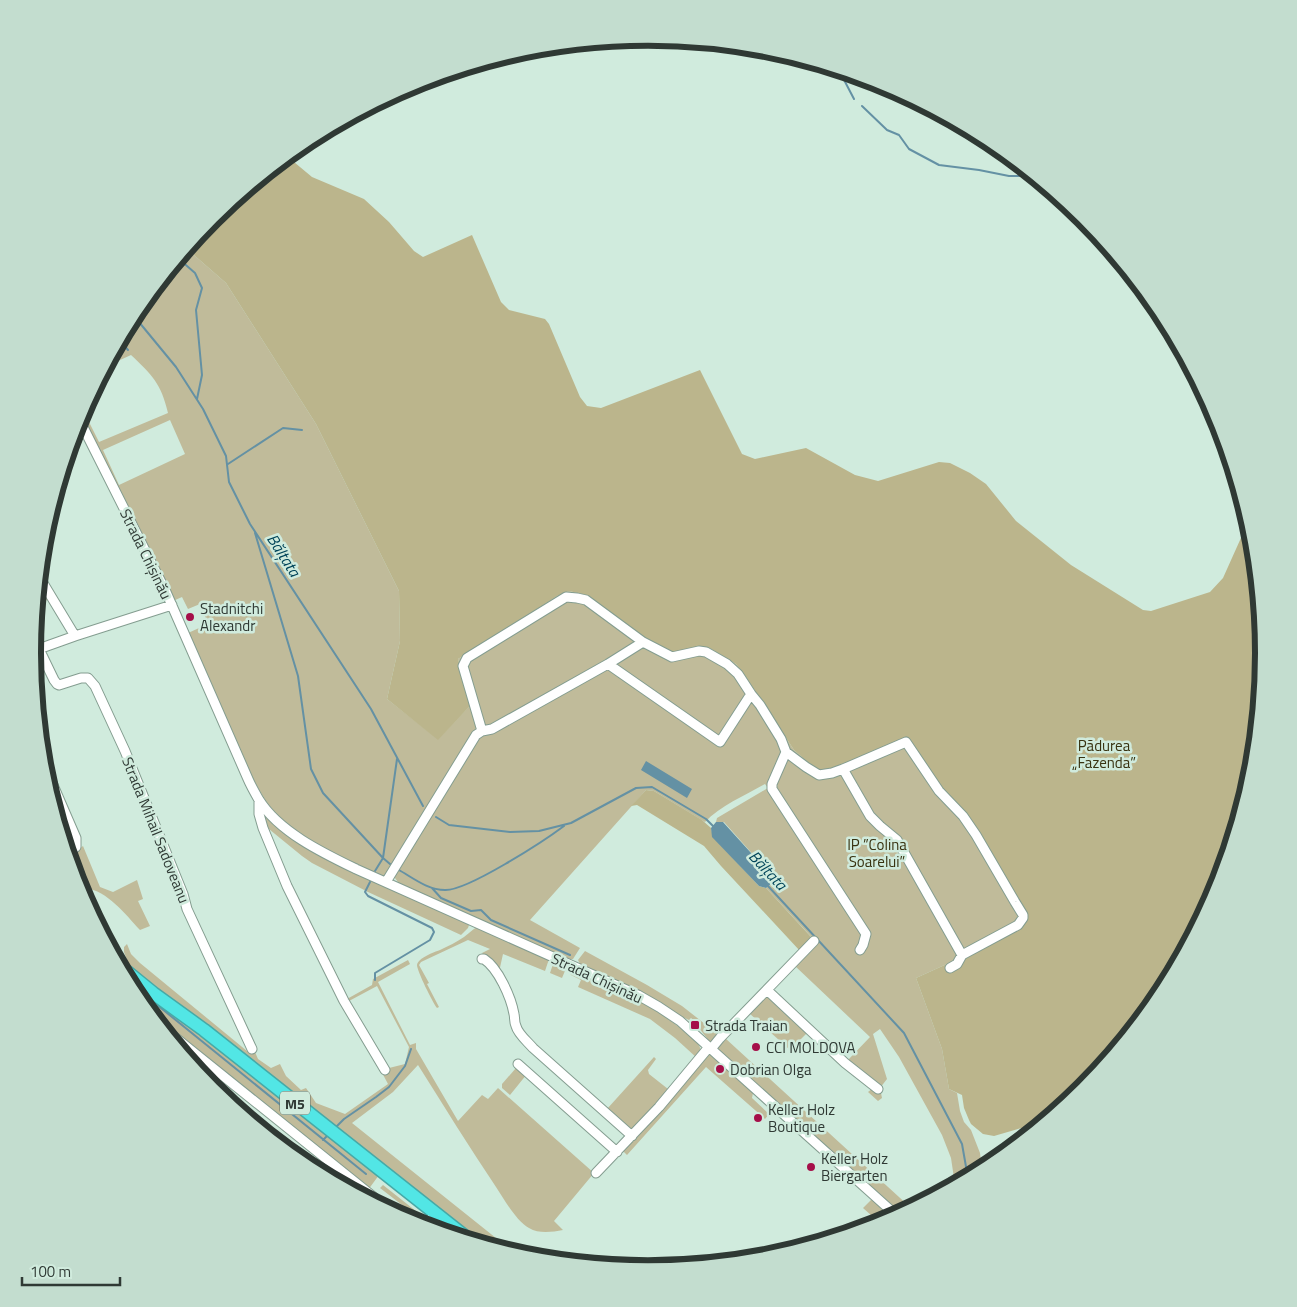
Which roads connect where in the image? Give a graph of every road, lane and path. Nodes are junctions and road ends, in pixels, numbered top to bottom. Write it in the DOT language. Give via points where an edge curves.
graph roads {
  1 [pos="84,429"];
  2 [pos="45,586"];
  3 [pos="172,605"];
  4 [pos="75,636"];
  5 [pos="643,642"];
  6 [pos="41,648"];
  7 [pos="41,659"];
  8 [pos="608,664"];
  9 [pos="751,694"];
  10 [pos="482,731"];
  11 [pos="786,752"];
  12 [pos="843,769"];
  13 [pos="59,800"];
  14 [pos="259,800"];
  15 [pos="73,849"];
  16 [pos="386,882"];
  17 [pos="814,941"];
  18 [pos="860,950"];
  19 [pos="962,955"];
  20 [pos="482,960"];
  21 [pos="950,968"];
  22 [pos="137,979"];
  23 [pos="767,990"];
  24 [pos="185,1045"];
  25 [pos="710,1048"];
  26 [pos="252,1049"];
  27 [pos="518,1064"];
  28 [pos="385,1070"];
  29 [pos="878,1089"];
  30 [pos="632,1136"];
  31 [pos="616,1152"];
  32 [pos="596,1173"];
  33 [pos="364,1189"];
  34 [pos="891,1210"];
  35 [pos="436,1214"];
  36 [pos="430,1220"];
  37 [pos="456,1230"];
  1 -- 3 [label="street, Strada Chișinău"];
  2 -- 4 [label="street"];
  3 -- 4 [label="street"];
  3 -- 14 [label="street, Strada Chișinău"];
  4 -- 6 [label="street"];
  5 -- 8 [label="street"];
  5 -- 9 [label="street" via="672,657 706,652 738,674"];
  5 -- 10 [label="street" via="586,600 566,597 467,658 463,666"];
  7 -- 26 [label="street, Strada Mihail Sadoveanu" via="56,684 88,678 95,686 125,751 187,909"];
  8 -- 9 [label="street" via="720,742"];
  8 -- 10 [label="street" via="492,729"];
  9 -- 11 [label="street" via="777,732"];
  10 -- 16 [label="street" via="476,735"];
  11 -- 12 [label="street" via="819,775"];
  11 -- 18 [label="street" via="772,789 866,934"];
  12 -- 19 [label="street" via="870,816 897,840"];
  12 -- 19 [label="street" via="906,742 939,791 976,835 1023,918 1018,925"];
  13 -- 15 [label="street" via="76,838"];
  14 -- 16 [label="street, Strada Chișinău" via="300,839"];
  14 -- 28 [label="street, Strada Chișinău" via="263,828 287,886 344,1001"];
  16 -- 25 [label="street, Strada Chișinău" via="638,995 680,1022"];
  17 -- 23 [label="street"];
  19 -- 21 [label="street" via="958,964"];
  20 -- 30 [label="street" via="493,967 509,997 519,1032"];
  22 -- 35 [label="highway, M5"];
  23 -- 25 [label="street"];
  23 -- 29 [label="street" via="845,1063"];
  24 -- 33 [label="street"];
  25 -- 30 [label="street"];
  25 -- 34 [label="street, Strada Chișinău"];
  27 -- 31 [label="street"];
  30 -- 31 [label="street"];
  31 -- 32 [label="street"];
  35 -- 36 [label="street"];
  35 -- 37 [label="highway, M5"];
}
